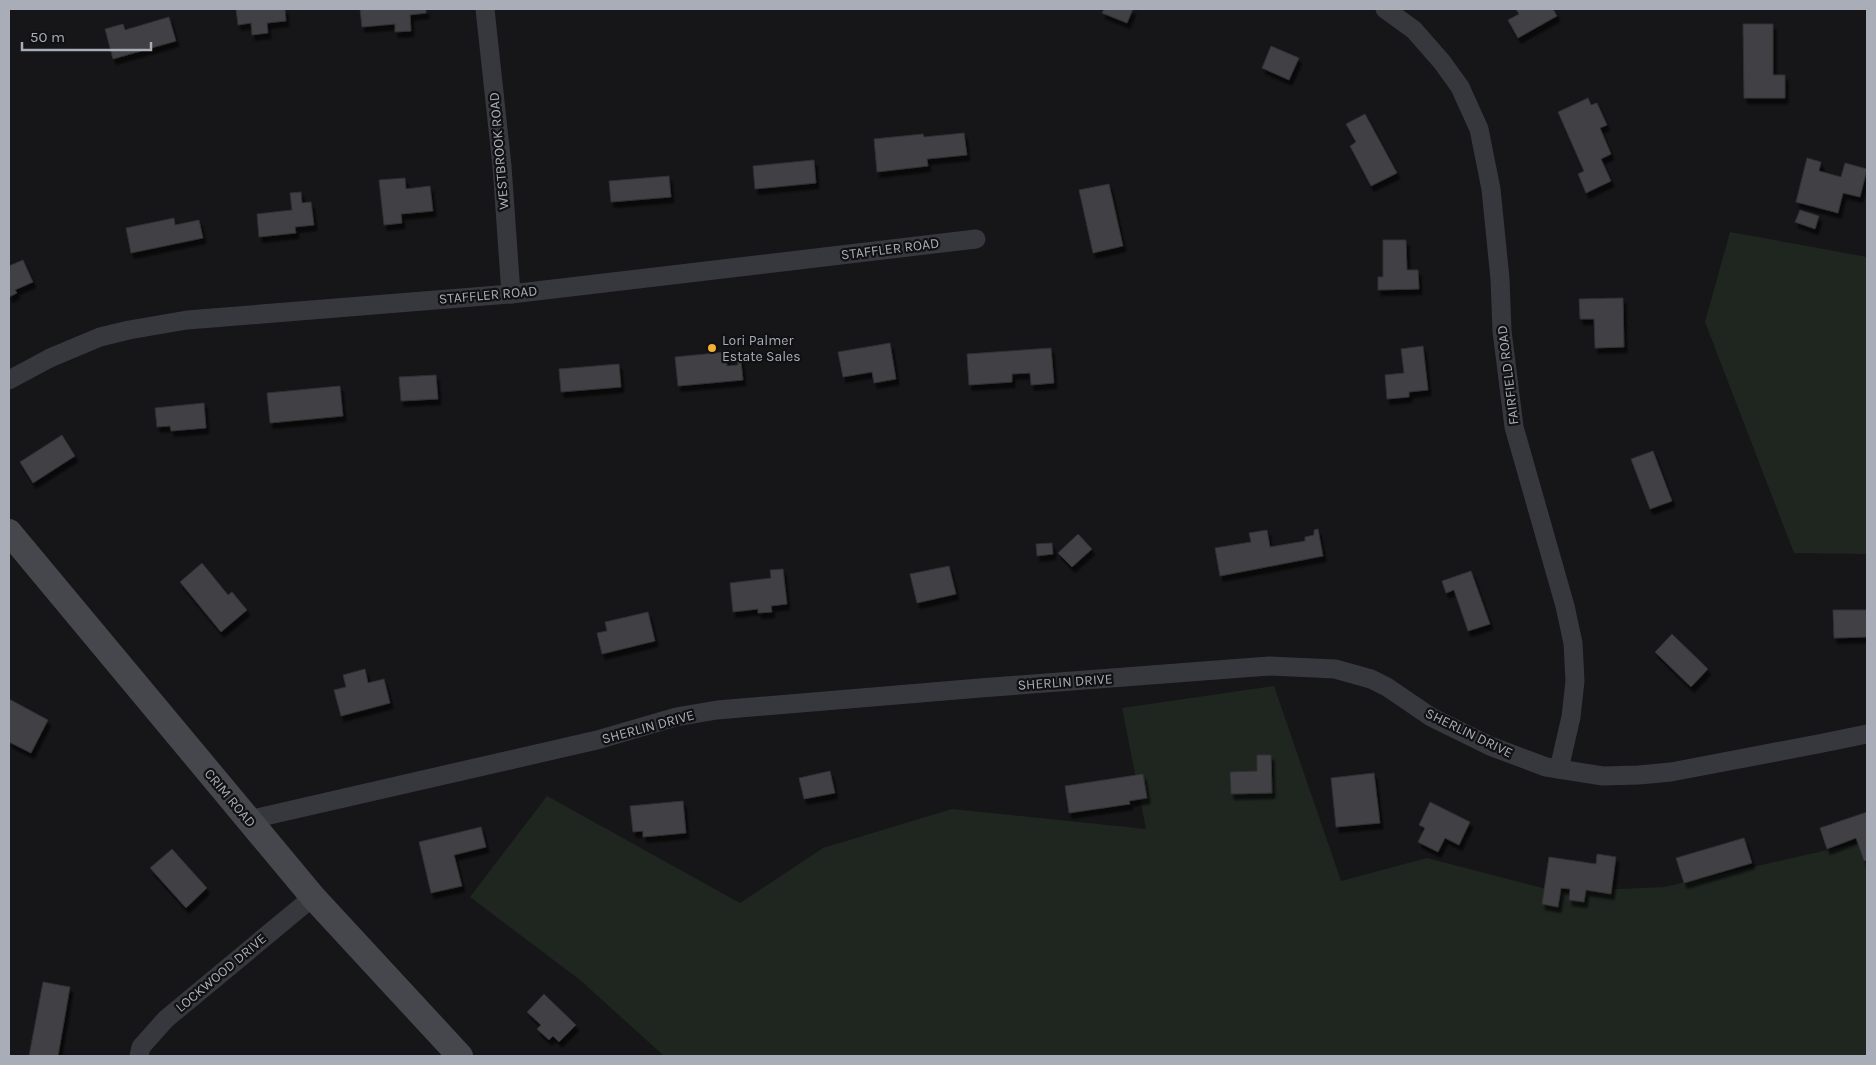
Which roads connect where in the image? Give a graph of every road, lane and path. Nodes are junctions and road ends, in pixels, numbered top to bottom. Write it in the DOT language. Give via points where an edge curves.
graph roads {
  1 [pos="485,9"];
  2 [pos="1385,9"];
  3 [pos="976,239"];
  4 [pos="511,294"];
  5 [pos="9,380"];
  6 [pos="9,532"];
  7 [pos="1867,734"];
  8 [pos="1559,769"];
  9 [pos="248,820"];
  10 [pos="313,897"];
  11 [pos="139,1056"];
  12 [pos="460,1056"];
  1 -- 4 [label="street, WESTBROOK ROAD" via="502,166"];
  2 -- 8 [label="street, FAIRFIELD ROAD" via="1414,30 1442,62 1460,87 1479,128 1491,189 1502,332 1514,427 1573,643 1575,681"];
  3 -- 4 [label="street, STAFFLER ROAD"];
  4 -- 5 [label="street, STAFFLER ROAD" via="177,322 129,330 100,337"];
  6 -- 9 [label="street, CRIM ROAD"];
  7 -- 8 [label="street, SHERLIN DRIVE" via="1647,774 1603,776"];
  8 -- 9 [label="street, SHERLIN DRIVE" via="1490,746 1431,717 1371,679 1335,669 1269,666 717,710 676,717 597,740"];
  9 -- 10 [label="street, CRIM ROAD"];
  10 -- 11 [label="street, LOCKWOOD DRIVE" via="166,1018 142,1047"];
  10 -- 12 [label="street, CRIM ROAD"];
}
